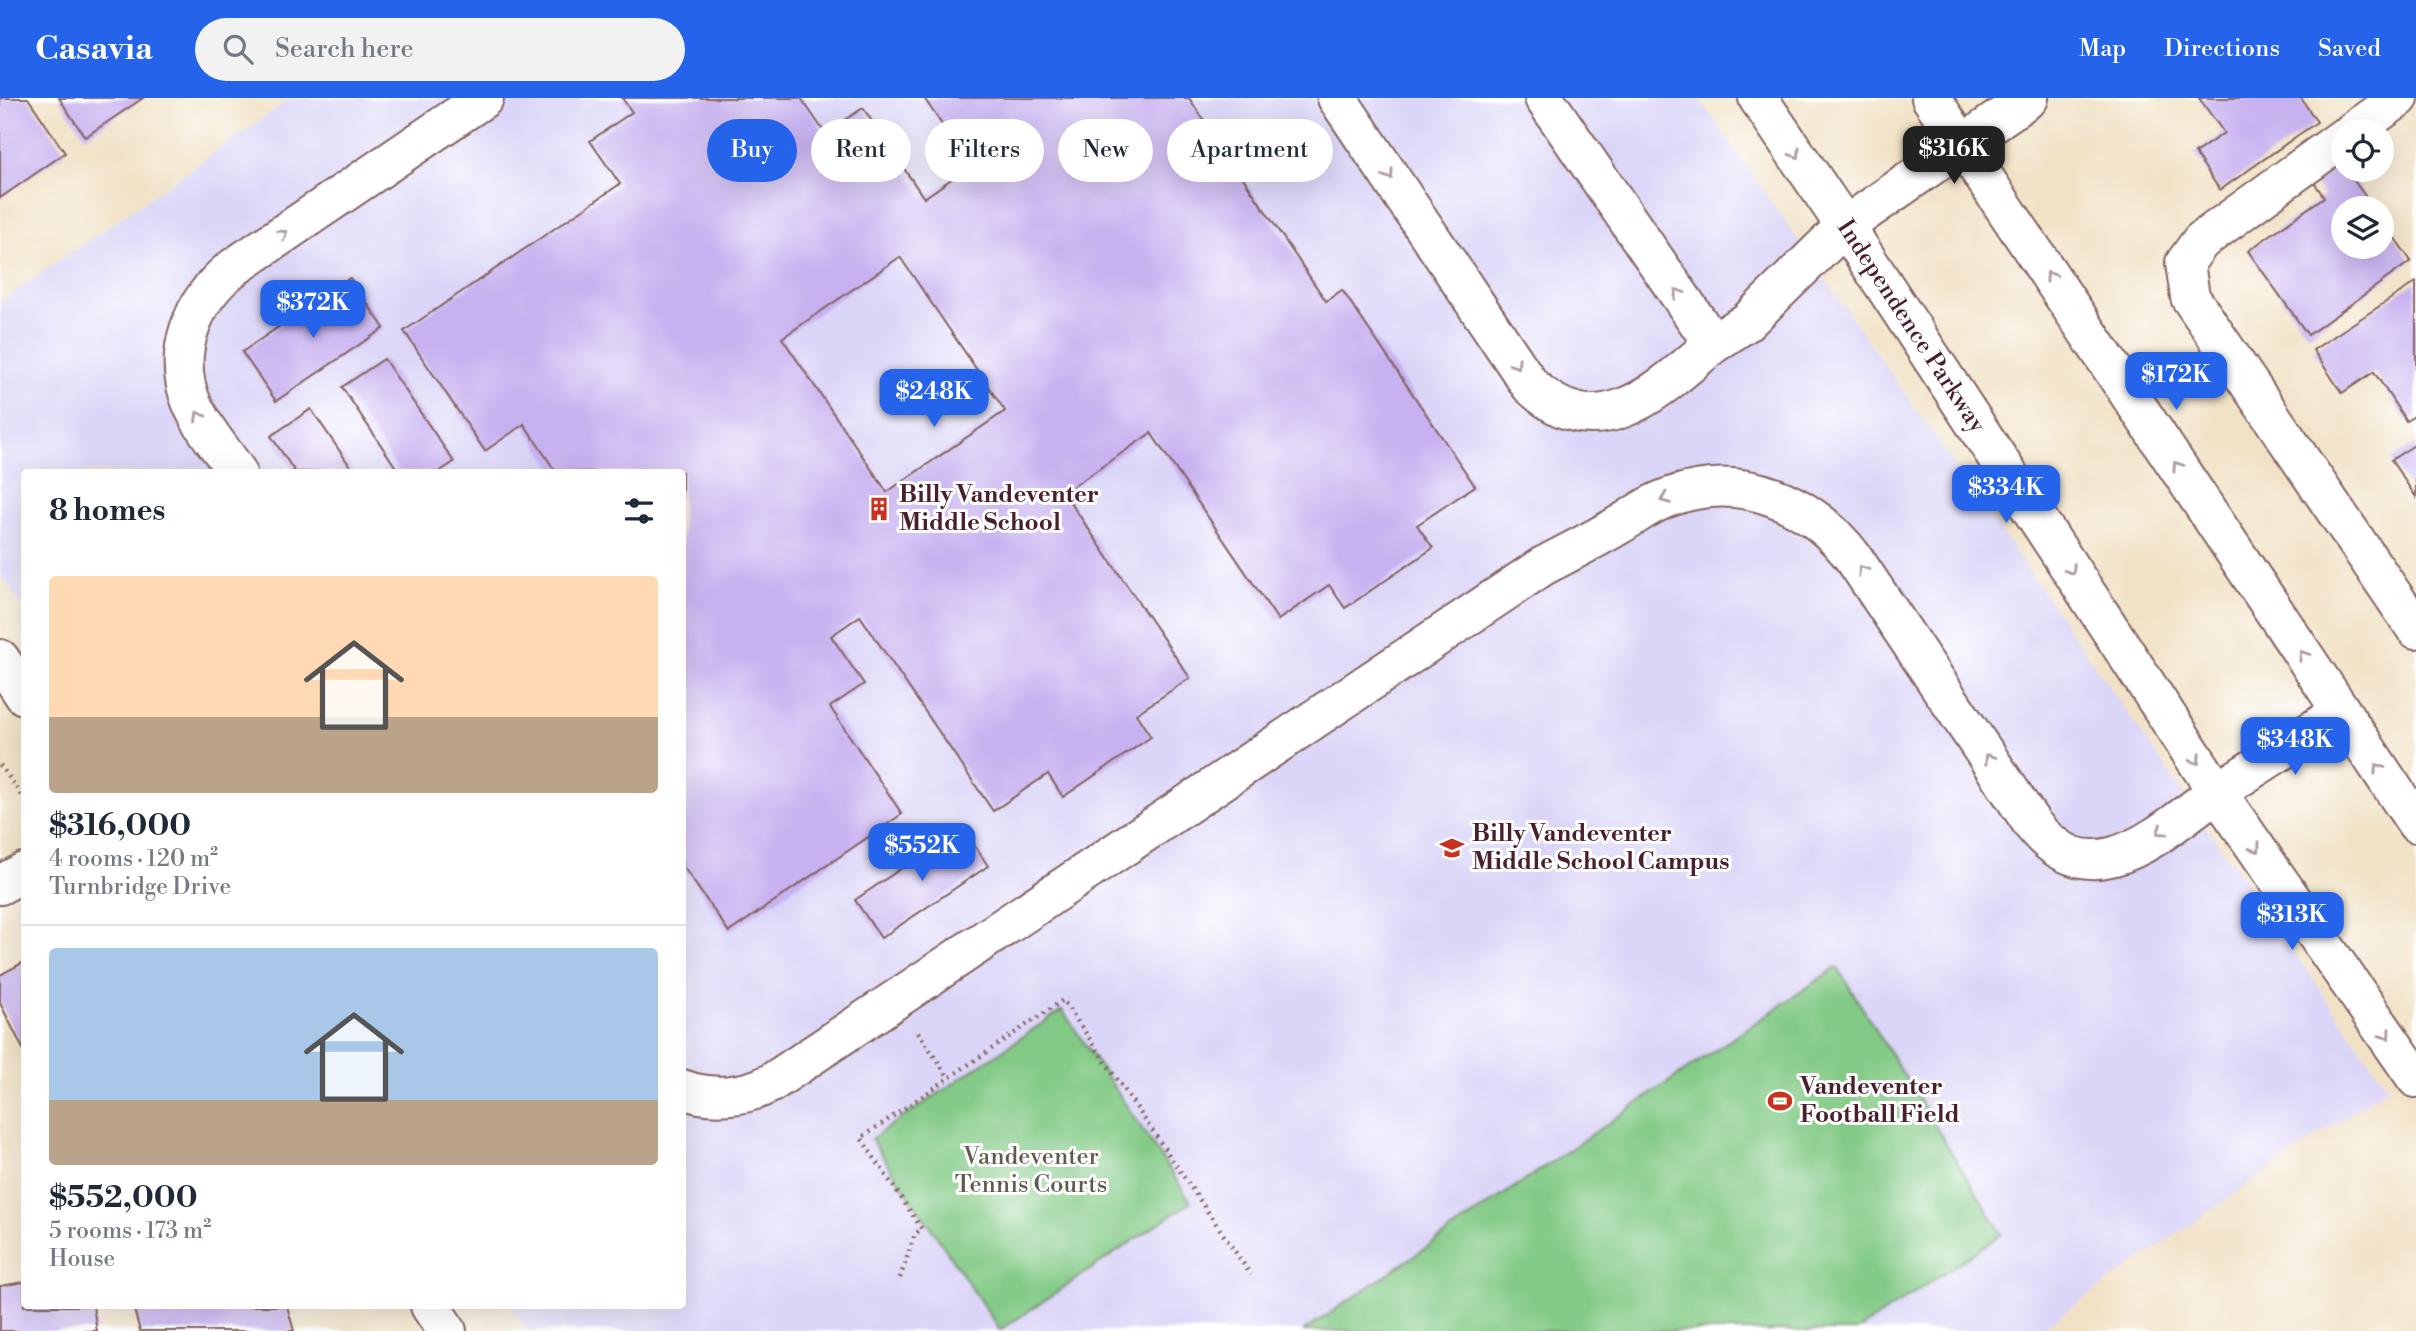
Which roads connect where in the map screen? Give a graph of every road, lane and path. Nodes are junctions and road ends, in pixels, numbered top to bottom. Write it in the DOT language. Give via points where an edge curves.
graph roads {
  1 [pos="484,98"];
  2 [pos="1337,98"];
  3 [pos="1544,98"];
  4 [pos="1758,98"];
  5 [pos="1931,98"];
  6 [pos="2029,98"];
  7 [pos="2399,98"];
  8 [pos="2370,119"];
  9 [pos="1962,145"];
  10 [pos="2331,147"];
  11 [pos="1845,226"];
  12 [pos="1713,344"];
  13 [pos="235,469"];
  14 [pos="2416,629"];
  15 [pos="0,659"];
  16 [pos="21,690"];
  17 [pos="2341,712"];
  18 [pos="0,765"];
  19 [pos="2217,792"];
  20 [pos="21,794"];
  21 [pos="2416,823"];
  22 [pos="21,874"];
  23 [pos="0,885"];
  24 [pos="915,1027"];
  25 [pos="949,1078"];
  26 [pos="2416,1078"];
  27 [pos="686,1090"];
  28 [pos="1251,1275"];
  29 [pos="900,1278"];
  30 [pos="432,1309"];
  31 [pos="447,1331"];
  13 -- 1 [label="main road, one-way" via="201,421 187,386 186,341 202,301 233,268"];
  2 -- 12 [label="main road, one-way" via="1530,386 1542,397 1577,413 1608,413 1631,406 1662,387"];
  12 -- 3 [label="main road, one-way"];
  4 -- 11 [label="main road, Independence Parkway, one-way"];
  5 -- 9 [label="main road"];
  6 -- 9 [label="main road"];
  7 -- 8 [label="main road"];
  9 -- 11 [label="main road"];
  17 -- 9 [label="main road, one-way"];
  10 -- 14 [label="main road" via="2202,241 2185,263 2190,297"];
  11 -- 12 [label="main road" via="1747,322"];
  11 -- 19 [label="main road, Independence Parkway, one-way"];
  15 -- 16 [label="main road"];
  17 -- 19 [label="main road"];
  21 -- 17 [label="main road, one-way"];
  18 -- 20 [label="path"];
  19 -- 26 [label="main road, Independence Parkway, one-way"];
  19 -- 27 [label="main road, one-way" via="2143,843 2111,859 2080,858 2058,850 2033,825 1835,535 1801,509 1766,494 1706,489 1673,495 1543,566 771,1083 736,1094 703,1095"];
  22 -- 23 [label="main road"];
  24 -- 25 [label="path"];
  25 -- 28 [label="path" via="1063,1000"];
  25 -- 29 [label="path" via="861,1138 922,1229 915,1234"];
  30 -- 31 [label="main road"];
}
